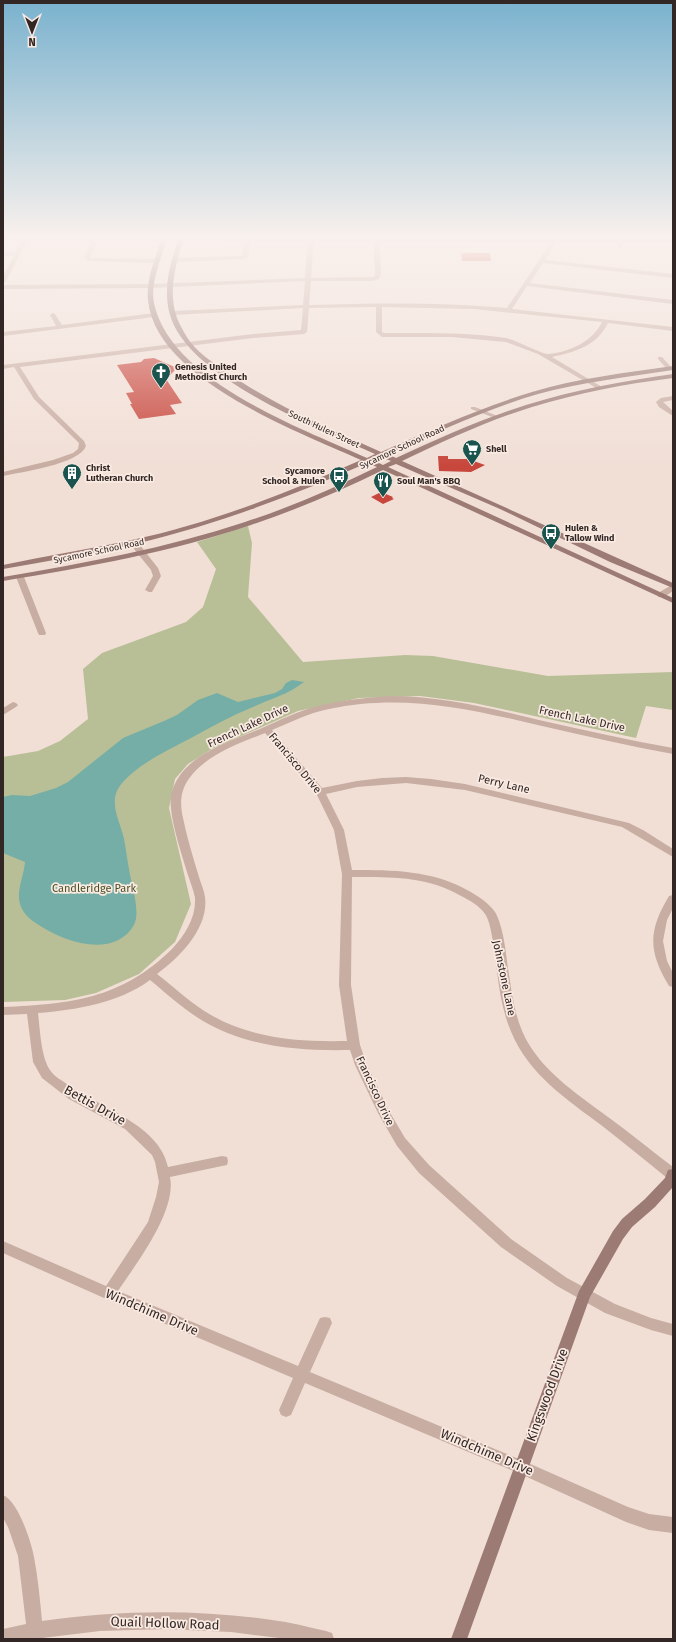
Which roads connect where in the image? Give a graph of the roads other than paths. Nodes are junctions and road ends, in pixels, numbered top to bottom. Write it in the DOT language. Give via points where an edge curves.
graph roads {
  1 [pos="173,313"];
  2 [pos="178,313"];
  3 [pos="306,313"];
  4 [pos="379,313"];
  5 [pos="538,313"];
  6 [pos="52,315"];
  7 [pos="154,315"];
  8 [pos="606,321"];
  9 [pos="60,327"];
  10 [pos="673,329"];
  11 [pos="3,334"];
  12 [pos="189,344"];
  13 [pos="172,346"];
  14 [pos="546,357"];
  15 [pos="660,358"];
  16 [pos="16,365"];
  17 [pos="3,367"];
  18 [pos="671,368"];
  19 [pos="673,376"];
  20 [pos="587,381"];
  21 [pos="600,388"];
  22 [pos="673,398"];
  23 [pos="272,403"];
  24 [pos="256,408"];
  25 [pos="473,408"];
  26 [pos="482,411"];
  27 [pos="673,414"];
  28 [pos="497,417"];
  29 [pos="382,455"];
  30 [pos="368,461"];
  31 [pos="396,462"];
  32 [pos="383,467"];
  33 [pos="3,474"];
  34 [pos="487,501"];
  35 [pos="266,502"];
  36 [pos="472,509"];
  37 [pos="281,512"];
  38 [pos="132,542"];
  39 [pos="585,546"];
  40 [pos="141,552"];
  41 [pos="568,553"];
  42 [pos="3,567"];
  43 [pos="20,577"];
  44 [pos="3,579"];
  45 [pos="673,587"];
  46 [pos="149,590"];
  47 [pos="660,595"];
  48 [pos="673,601"];
  49 [pos="42,633"];
  50 [pos="13,706"];
  51 [pos="3,712"];
  52 [pos="266,729"];
  53 [pos="673,751"];
  54 [pos="320,792"];
  55 [pos="673,854"];
  56 [pos="348,874"];
  57 [pos="673,899"];
  58 [pos="151,975"];
  59 [pos="673,983"];
  60 [pos="32,1010"];
  61 [pos="3,1011"];
  62 [pos="354,1045"];
  63 [pos="222,1162"];
  64 [pos="163,1173"];
  65 [pos="673,1174"];
  66 [pos="3,1247"];
  67 [pos="109,1294"];
  68 [pos="584,1294"];
  69 [pos="325,1323"];
  70 [pos="673,1330"];
  71 [pos="302,1374"];
  72 [pos="286,1410"];
  73 [pos="521,1466"];
  74 [pos="3,1503"];
  75 [pos="673,1525"];
  76 [pos="35,1629"];
  77 [pos="3,1637"];
  78 [pos="326,1639"];
  79 [pos="459,1639"];
  1 -- 2 [label="street"];
  1 -- 12 [label="main road, South Hulen Street"];
  3 -- 12 [label="street" via="304,332"];
  4 -- 14 [label="street" via="379,332 382,335 497,338 521,345"];
  5 -- 8 [label="street"];
  6 -- 9 [label="street"];
  7 -- 9 [label="street"];
  7 -- 13 [label="main road, South Hulen Street" via="158,326"];
  8 -- 10 [label="street"];
  8 -- 14 [label="street" via="604,327 588,343 572,351"];
  9 -- 11 [label="street"];
  12 -- 13 [label="street"];
  12 -- 23 [label="main road, South Hulen Street" via="221,372"];
  13 -- 16 [label="street"];
  13 -- 24 [label="main road, South Hulen Street" via="204,376"];
  14 -- 20 [label="street"];
  15 -- 18 [label="street"];
  16 -- 17 [label="street"];
  16 -- 33 [label="street" via="36,398 82,442 83,446 65,459"];
  18 -- 20 [label="main road, Sycamore School Road"];
  19 -- 21 [label="main road, Sycamore School Road"];
  20 -- 21 [label="street"];
  20 -- 26 [label="main road, Sycamore School Road" via="542,389"];
  21 -- 28 [label="main road, Sycamore School Road"];
  22 -- 27 [label="street" via="659,402"];
  23 -- 24 [label="main road"];
  23 -- 29 [label="main road, South Hulen Street"];
  24 -- 30 [label="main road, South Hulen Street"];
  25 -- 26 [label="street"];
  26 -- 28 [label="street"];
  26 -- 29 [label="main road, Sycamore School Road"];
  28 -- 31 [label="main road, Sycamore School Road"];
  29 -- 30 [label="main road, Sycamore School Road"];
  29 -- 31 [label="main road, South Hulen Street"];
  30 -- 32 [label="main road, South Hulen Street"];
  30 -- 35 [label="main road, Sycamore School Road"];
  31 -- 32 [label="main road, Sycamore School Road"];
  31 -- 34 [label="main road, South Hulen Street"];
  32 -- 36 [label="main road, South Hulen Street"];
  32 -- 37 [label="main road, Sycamore School Road" via="327,494"];
  34 -- 36 [label="main road"];
  34 -- 39 [label="main road, South Hulen Street"];
  35 -- 37 [label="main road"];
  35 -- 38 [label="main road, Sycamore School Road"];
  36 -- 41 [label="main road, South Hulen Street"];
  37 -- 40 [label="main road, Sycamore School Road"];
  38 -- 40 [label="street"];
  38 -- 42 [label="main road, Sycamore School Road"];
  39 -- 41 [label="main road"];
  39 -- 45 [label="main road, South Hulen Street"];
  40 -- 43 [label="main road, Sycamore School Road"];
  40 -- 46 [label="street" via="157,576"];
  41 -- 47 [label="main road, South Hulen Street"];
  43 -- 44 [label="main road, Sycamore School Road"];
  43 -- 49 [label="street"];
  45 -- 47 [label="street"];
  47 -- 48 [label="main road, South Hulen Street"];
  50 -- 51 [label="street"];
  52 -- 53 [label="street, French Lake Drive" via="305,713 340,705 390,699 431,700"];
  52 -- 54 [label="street, Francisco Drive"];
  52 -- 58 [label="street, French Lake Drive" via="207,757 184,778 177,792 179,822 200,898 198,921 172,957"];
  54 -- 55 [label="street, Perry Lane" via="357,784 406,780 465,787 625,826 640,832"];
  54 -- 56 [label="street, Francisco Drive" via="338,830"];
  56 -- 62 [label="street, Francisco Drive" via="345,985"];
  56 -- 65 [label="street, Johnstone Lane" via="419,875 459,889 477,901 491,915 509,1009 519,1036 528,1051 552,1080 572,1097"];
  57 -- 59 [label="street" via="660,924 658,943 668,976"];
  58 -- 60 [label="street, French Lake Drive" via="105,998 72,1006"];
  58 -- 62 [label="street" via="206,1017 231,1030 270,1042 321,1046"];
  60 -- 61 [label="street, French Lake Drive"];
  60 -- 64 [label="street, Bettis Drive" via="39,1062 46,1075 73,1096 130,1125 157,1152"];
  62 -- 68 [label="street, Francisco Drive" via="384,1113 401,1142 424,1169 506,1243"];
  63 -- 64 [label="street"];
  64 -- 67 [label="street, Bettis Drive" via="163,1197 154,1224"];
  65 -- 68 [label="main road, Kingswood Drive" via="670,1181 618,1235"];
  66 -- 67 [label="street, Windchime Drive"];
  67 -- 71 [label="street, Windchime Drive"];
  68 -- 70 [label="street, Francisco Drive" via="610,1309"];
  68 -- 73 [label="main road, Kingswood Drive"];
  69 -- 71 [label="street"];
  71 -- 72 [label="street"];
  71 -- 73 [label="street, Windchime Drive"];
  73 -- 75 [label="street, Windchime Drive" via="626,1514 649,1522"];
  73 -- 79 [label="main road, Kingswood Drive"];
  74 -- 76 [label="street" via="15,1523 26,1556"];
  76 -- 77 [label="street, Quail Hollow Road"];
  76 -- 78 [label="street, Quail Hollow Road" via="103,1621 182,1621 265,1627"];
}
